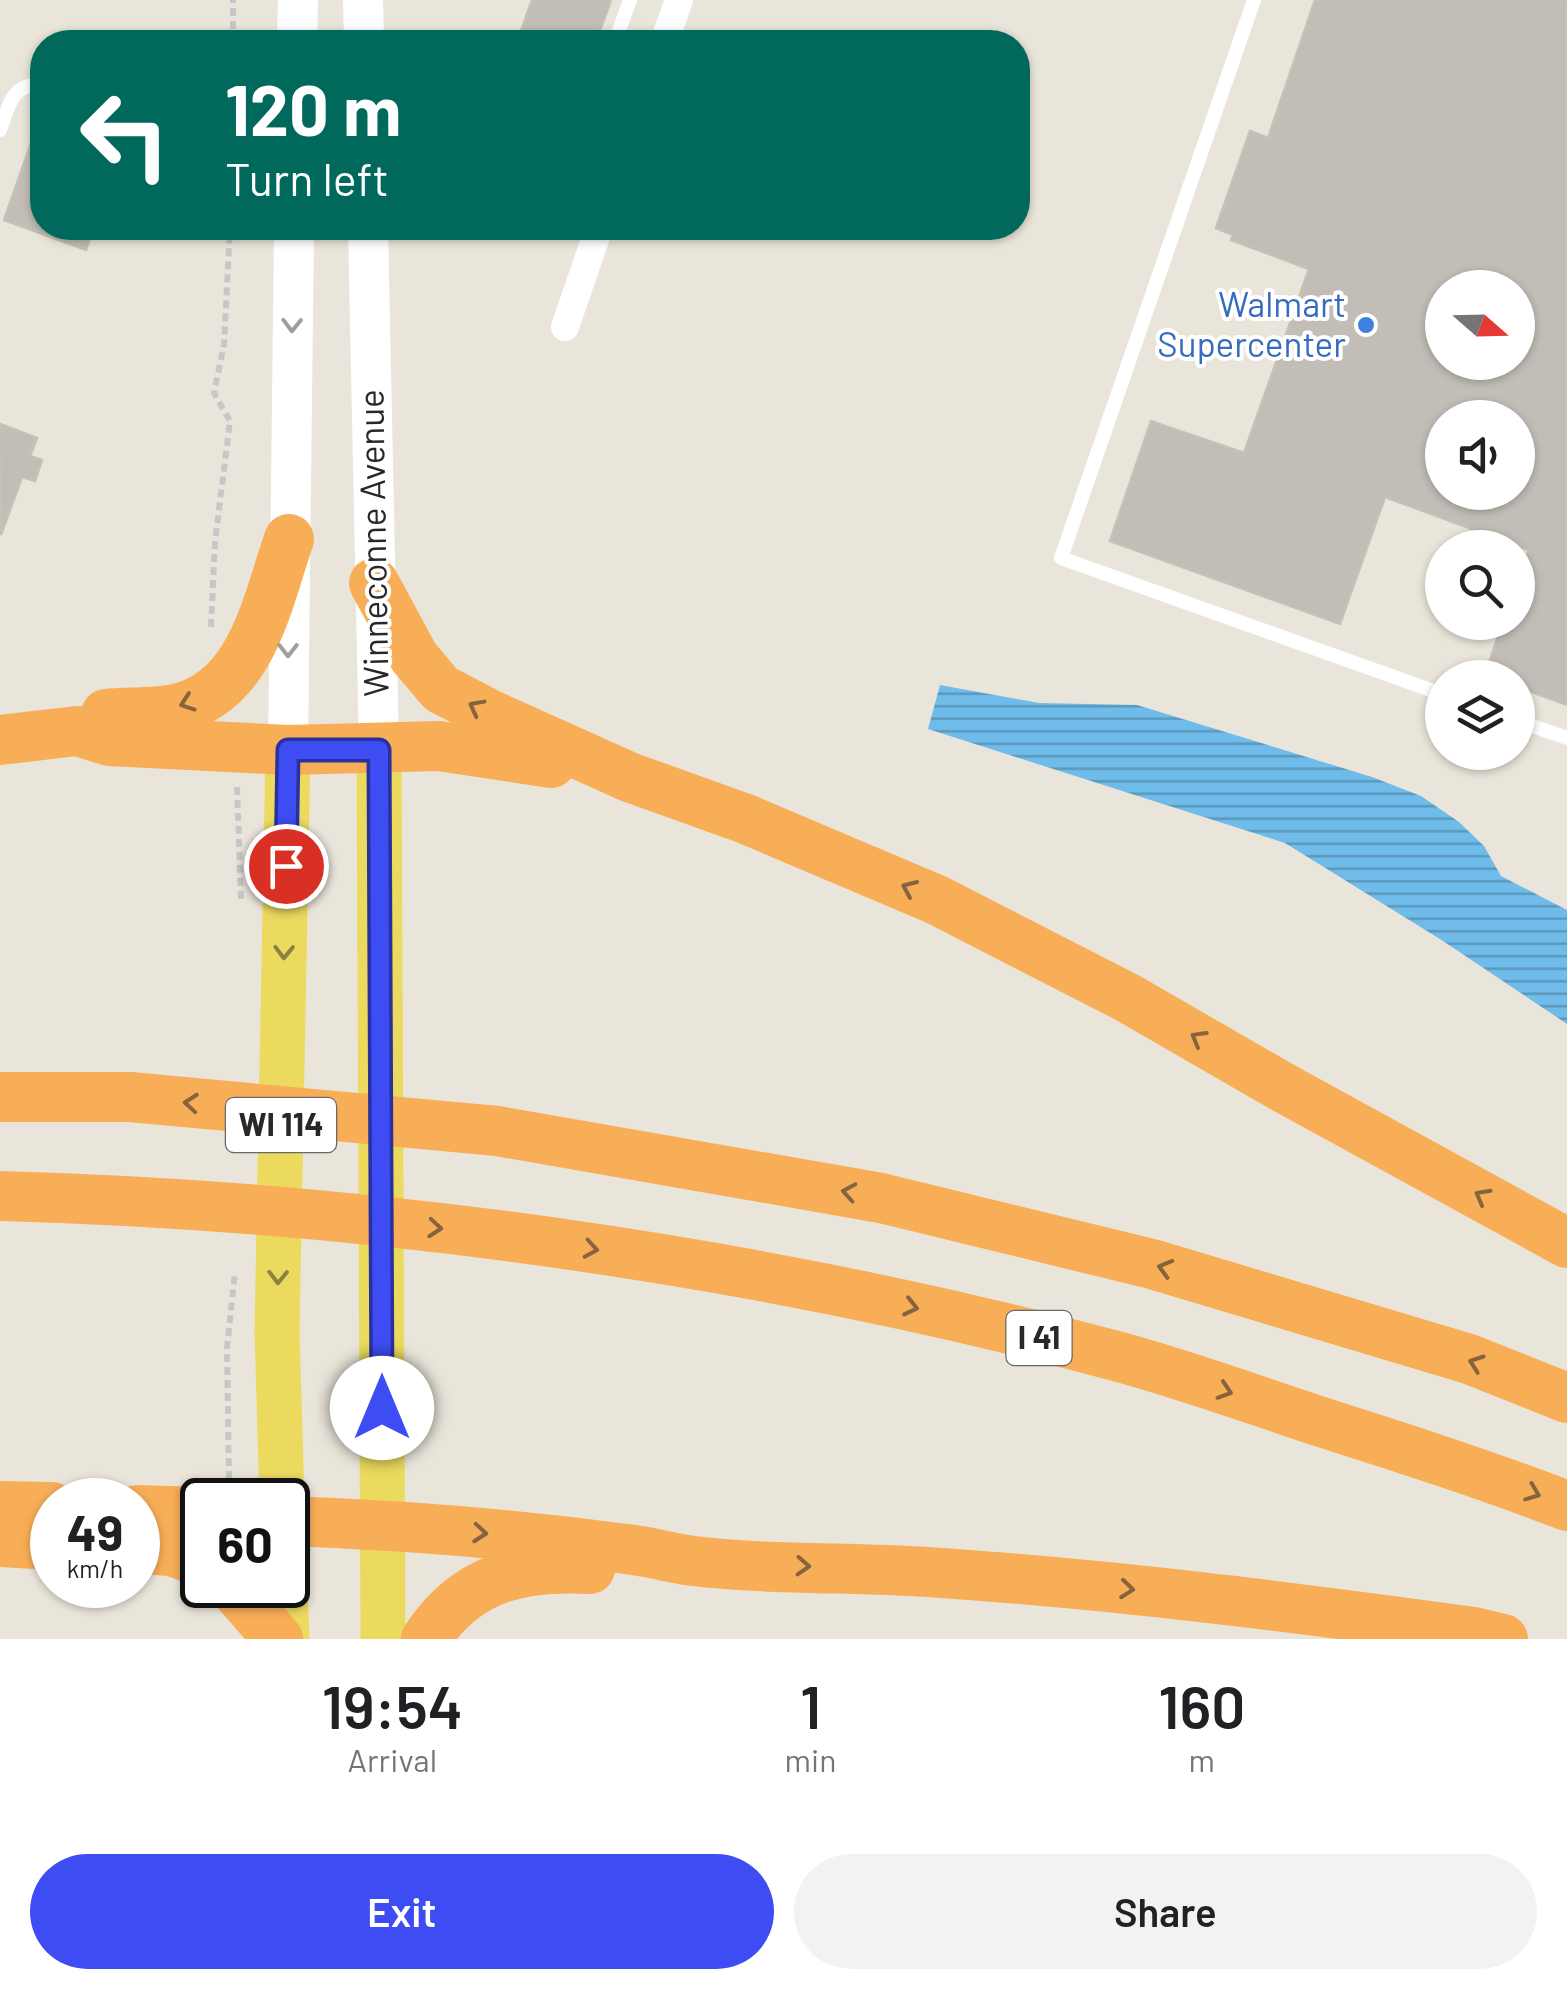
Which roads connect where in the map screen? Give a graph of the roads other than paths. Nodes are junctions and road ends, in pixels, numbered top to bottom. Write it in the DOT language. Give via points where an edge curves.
graph roads {
  1 [pos="298,0"];
  2 [pos="364,0"];
  3 [pos="630,0"];
  4 [pos="679,0"];
  5 [pos="1254,0"];
  6 [pos="297,30"];
  7 [pos="364,30"];
  8 [pos="619,30"];
  9 [pos="668,30"];
  10 [pos="30,85"];
  11 [pos="0,130"];
  12 [pos="294,240"];
  13 [pos="368,240"];
  14 [pos="596,240"];
  15 [pos="565,328"];
  16 [pos="288,539"];
  17 [pos="374,582"];
  18 [pos="1425,688"];
  19 [pos="1535,727"];
  20 [pos="78,731"];
  21 [pos="1567,738"];
  22 [pos="0,740"];
  23 [pos="288,750"];
  24 [pos="379,750"];
  25 [pos="628,777"];
  26 [pos="0,1097"];
  27 [pos="0,1196"];
  28 [pos="1567,1243"];
  29 [pos="1567,1398"];
  30 [pos="281,1478"];
  31 [pos="0,1506"];
  32 [pos="1567,1506"];
  33 [pos="30,1507"];
  34 [pos="310,1523"];
  35 [pos="383,1525"];
  36 [pos="0,1542"];
  37 [pos="30,1544"];
  38 [pos="694,1561"];
  39 [pos="251,1608"];
  40 [pos="286,1608"];
  41 [pos="278,1639"];
  42 [pos="287,1639"];
  43 [pos="383,1639"];
  44 [pos="426,1639"];
  45 [pos="1503,1639"];
  1 -- 6 [label="main road"];
  2 -- 7 [label="main road"];
  3 -- 8 [label="lane"];
  4 -- 9 [label="street"];
  5 -- 18 [label="lane" via="1061,558"];
  10 -- 11 [label="lane" via="13,95"];
  12 -- 16 [label="main road, one-way"];
  13 -- 17 [label="main road, Winneconne Avenue"];
  14 -- 15 [label="street"];
  16 -- 20 [label="highway, one-way" via="252,646 227,682 176,708 104,714"];
  16 -- 23 [label="main road, one-way"];
  17 -- 24 [label="main road, Winneconne Avenue"];
  25 -- 17 [label="highway, one-way" via="442,689 414,657"];
  19 -- 21 [label="lane"];
  20 -- 22 [label="highway"];
  20 -- 23 [label="highway" via="109,741"];
  23 -- 24 [label="highway"];
  23 -- 30 [label="main road, WI 114, one-way" via="277,1332"];
  24 -- 25 [label="highway" via="440,746"];
  24 -- 35 [label="main road, Winneconne Avenue / WI 114"];
  28 -- 25 [label="highway, one-way" via="969,916 821,849"];
  29 -- 26 [label="highway, one-way" via="1470,1360 1152,1264 882,1198 497,1131 130,1098"];
  27 -- 32 [label="highway, I 41, one-way" via="129,1199 495,1233 851,1293 1118,1356"];
  31 -- 33 [label="highway"];
  34 -- 35 [label="highway"];
  35 -- 38 [label="highway, one-way"];
  35 -- 43 [label="main road, Winneconne Avenue / WI 114"];
  36 -- 37 [label="highway"];
  38 -- 44 [label="highway" via="632,1572 546,1566 498,1579 457,1600"];
  38 -- 45 [label="highway, one-way" via="1079,1584"];
  39 -- 41 [label="highway"];
  40 -- 42 [label="main road"];
}
